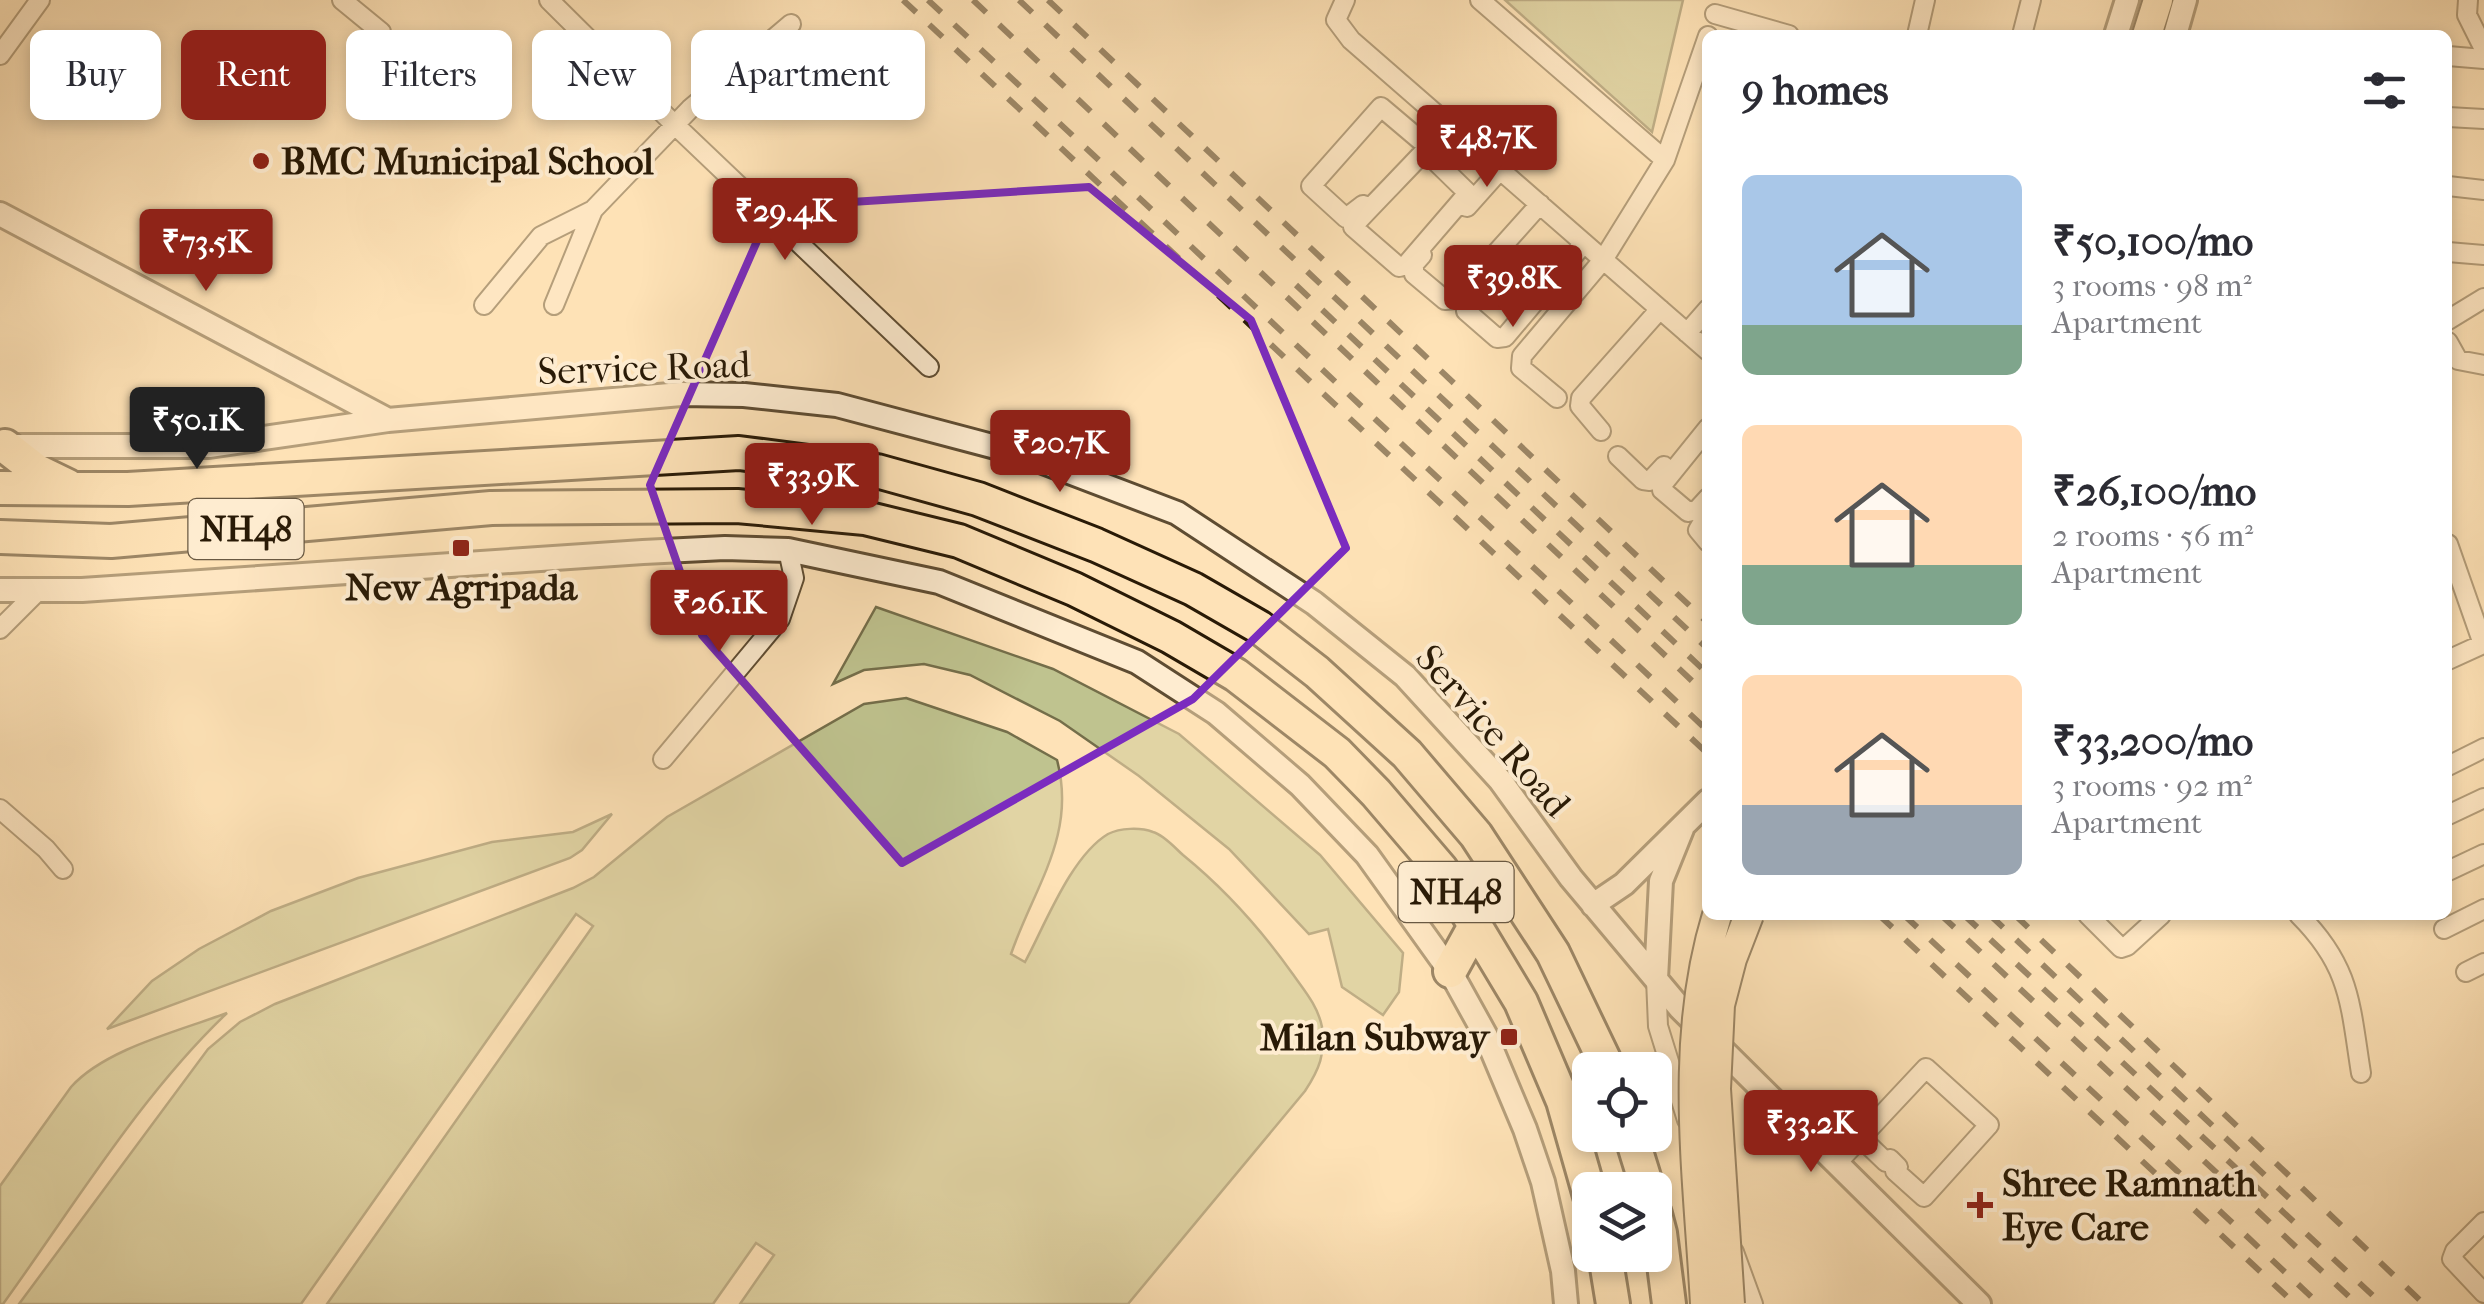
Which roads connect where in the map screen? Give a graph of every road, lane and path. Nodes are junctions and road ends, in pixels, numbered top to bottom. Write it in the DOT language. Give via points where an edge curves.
graph roads {
  1 [pos="40,0"];
  2 [pos="342,0"];
  3 [pos="549,0"];
  4 [pos="1480,0"];
  5 [pos="1925,0"];
  6 [pos="2031,0"];
  7 [pos="2126,0"];
  8 [pos="2144,0"];
  9 [pos="2158,0"];
  10 [pos="2185,0"];
  11 [pos="2468,0"];
  12 [pos="1343,1"];
  13 [pos="1716,7"];
  14 [pos="792,24"];
  15 [pos="379,30"];
  16 [pos="1775,30"];
  17 [pos="1917,30"];
  18 [pos="2023,30"];
  19 [pos="2117,30"];
  20 [pos="2135,30"];
  21 [pos="2149,30"];
  22 [pos="2177,30"];
  23 [pos="2484,49"];
  24 [pos="1702,52"];
  25 [pos="0,55"];
  26 [pos="2452,56"];
  27 [pos="2484,58"];
  28 [pos="2452,118"];
  29 [pos="2484,119"];
  30 [pos="1444,122"];
  31 [pos="674,124"];
  32 [pos="1422,146"];
  33 [pos="1665,160"];
  34 [pos="1500,170"];
  35 [pos="2452,186"];
  36 [pos="2484,190"];
  37 [pos="1540,204"];
  38 [pos="593,210"];
  39 [pos="0,214"];
  40 [pos="1584,243"];
  41 [pos="2452,252"];
  42 [pos="2484,254"];
  43 [pos="1602,260"];
  44 [pos="2480,303"];
  45 [pos="484,304"];
  46 [pos="554,306"];
  47 [pos="1660,309"];
  48 [pos="1466,311"];
  49 [pos="1702,316"];
  50 [pos="2452,318"];
  51 [pos="1686,333"];
  52 [pos="1702,346"];
  53 [pos="2452,349"];
  54 [pos="2484,366"];
  55 [pos="929,367"];
  56 [pos="1556,398"];
  57 [pos="388,420"];
  58 [pos="1702,424"];
  59 [pos="1601,431"];
  60 [pos="1702,435"];
  61 [pos="2,446"];
  62 [pos="1618,456"];
  63 [pos="69,486"];
  64 [pos="0,488"];
  65 [pos="1702,505"];
  66 [pos="0,538"];
  67 [pos="788,550"];
  68 [pos="2452,555"];
  69 [pos="0,590"];
  70 [pos="40,590"];
  71 [pos="0,629"];
  72 [pos="2484,645"];
  73 [pos="2452,658"];
  74 [pos="2484,748"];
  75 [pos="663,759"];
  76 [pos="2452,764"];
  77 [pos="2484,798"];
  78 [pos="1702,807"];
  79 [pos="0,808"];
  80 [pos="2452,814"];
  81 [pos="1682,828"];
  82 [pos="2484,854"];
  83 [pos="63,869"];
  84 [pos="2452,869"];
  85 [pos="1594,905"];
  86 [pos="2484,909"];
  87 [pos="1716,920"];
  88 [pos="1748,920"];
  89 [pos="2096,920"];
  90 [pos="2156,920"];
  91 [pos="2304,920"];
  92 [pos="1476,924"];
  93 [pos="2444,929"];
  94 [pos="2484,963"];
  95 [pos="1450,971"];
  96 [pos="2466,972"];
  97 [pos="1656,980"];
  98 [pos="1601,1052"];
  99 [pos="2362,1073"];
  100 [pos="1860,1138"];
  101 [pos="1837,1164"];
  102 [pos="1583,1172"];
  103 [pos="1913,1188"];
  104 [pos="1888,1214"];
  105 [pos="2484,1222"];
  106 [pos="1608,1272"];
  107 [pos="1665,1272"];
  108 [pos="2484,1293"];
  109 [pos="1965,1300"];
  110 [pos="1566,1304"];
  111 [pos="1613,1304"];
  112 [pos="1669,1304"];
  113 [pos="1706,1304"];
  114 [pos="1730,1304"];
  115 [pos="1753,1304"];
  1 -- 25 [label="street"];
  2 -- 15 [label="street"];
  3 -- 31 [label="street"];
  4 -- 33 [label="street"];
  5 -- 17 [label="street"];
  6 -- 18 [label="street"];
  7 -- 19 [label="street"];
  8 -- 20 [label="main road"];
  9 -- 21 [label="main road"];
  10 -- 22 [label="street"];
  11 -- 23 [label="street" via="2467,16"];
  12 -- 30 [label="street" via="1340,29"];
  13 -- 16 [label="street"];
  14 -- 31 [label="street"];
  24 -- 33 [label="street"];
  26 -- 27 [label="street"];
  28 -- 29 [label="street"];
  30 -- 32 [label="street"];
  30 -- 34 [label="street"];
  31 -- 38 [label="street"];
  31 -- 55 [label="street"];
  32 -- 32 [label="street" via="1350,218 1312,190 1381,107"];
  32 -- 32 [label="street" via="1354,227 1399,267 1468,193"];
  33 -- 43 [label="street"];
  34 -- 37 [label="street"];
  34 -- 37 [label="street" via="1414,264 1414,274 1445,300 1455,298"];
  35 -- 36 [label="street"];
  37 -- 40 [label="street"];
  38 -- 45 [label="street" via="541,236"];
  38 -- 46 [label="street"];
  39 -- 57 [label="street"];
  40 -- 43 [label="street"];
  40 -- 48 [label="street" via="1505,337 1497,338"];
  41 -- 42 [label="street"];
  43 -- 47 [label="street"];
  43 -- 56 [label="street" via="1519,363"];
  44 -- 50 [label="street"];
  47 -- 51 [label="street"];
  47 -- 59 [label="street" via="1581,398 1580,406"];
  49 -- 51 [label="street"];
  51 -- 52 [label="street"];
  53 -- 54 [label="street" via="2458,360"];
  57 -- 61 [label="street, Service Road" via="210,446"];
  57 -- 85 [label="street, Service Road" via="681,394 744,395 837,405 1022,454 1112,486 1208,530 1405,676 1500,780"];
  58 -- 62 [label="street" via="1650,481"];
  60 -- 65 [label="street" via="1662,490 1688,512"];
  61 -- 63 [label="highway"];
  63 -- 64 [label="highway, NH48"];
  63 -- 98 [label="highway, NH48" via="147,488 738,453 877,471 978,499 1193,589 1317,672 1407,754 1476,835 1553,953"];
  66 -- 92 [label="highway, NH48" via="111,541 491,508 737,506 865,518 959,541 1074,589 1236,675 1376,793 1442,869"];
  67 -- 70 [label="street" via="643,552"];
  67 -- 75 [label="street" via="794,578 780,619"];
  67 -- 95 [label="street" via="940,582 1138,662 1216,713 1300,785 1367,855"];
  68 -- 72 [label="street"];
  69 -- 70 [label="street"];
  70 -- 71 [label="street"];
  72 -- 73 [label="street"];
  74 -- 76 [label="street"];
  77 -- 80 [label="street"];
  78 -- 81 [label="street"];
  79 -- 83 [label="street"];
  81 -- 85 [label="street"];
  81 -- 97 [label="street" via="1661,881"];
  82 -- 84 [label="street"];
  85 -- 97 [label="street, Service Road"];
  86 -- 93 [label="street"];
  87 -- 113 [label="main road, bridge" via="1696,1002 1692,1087"];
  88 -- 114 [label="main road, bridge" via="1720,1005 1716,1090"];
  89 -- 90 [label="street" via="2124,948"];
  91 -- 99 [label="street" via="2347,983"];
  92 -- 95 [label="highway"];
  92 -- 102 [label="highway, NH48" via="1522,1002"];
  94 -- 96 [label="street"];
  95 -- 110 [label="street" via="1526,1129 1564,1271"];
  97 -- 101 [label="street, Service Road"];
  97 -- 115 [label="street" via="1658,1026 1714,1208"];
  100 -- 101 [label="street"];
  100 -- 103 [label="street" via="1890,1159"];
  100 -- 103 [label="street" via="1926,1068 1988,1123 1927,1196"];
  101 -- 104 [label="street, Service Road"];
  103 -- 104 [label="street"];
  104 -- 109 [label="street, Service Road"];
  105 -- 108 [label="street" via="2452,1259"];
  106 -- 111 [label="highway"];
  107 -- 112 [label="highway"];
}
